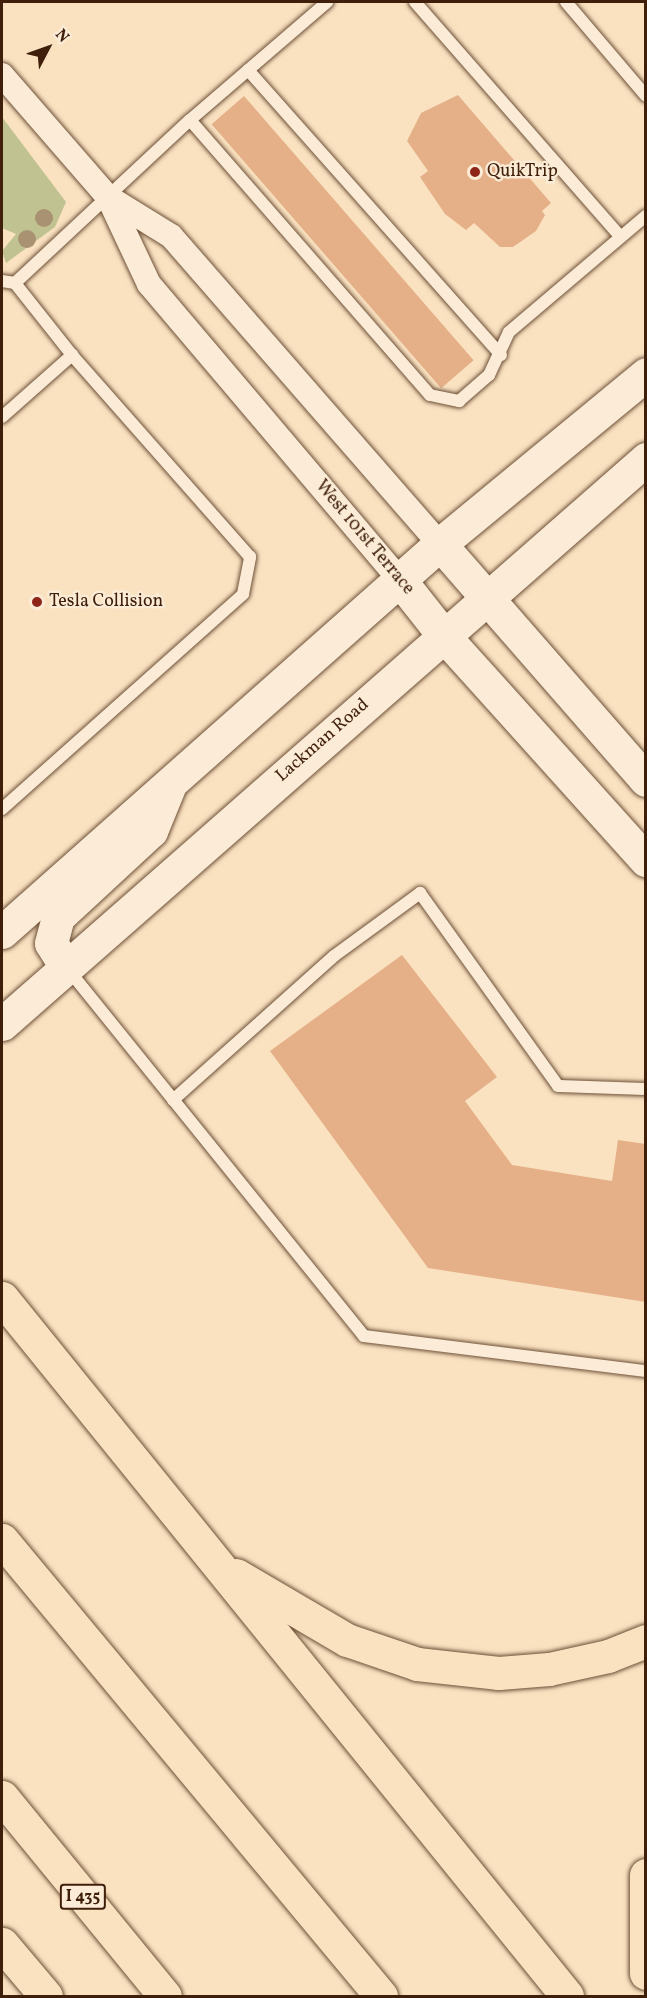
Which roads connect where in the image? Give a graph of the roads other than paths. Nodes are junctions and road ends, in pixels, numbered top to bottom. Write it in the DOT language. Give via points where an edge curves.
graph roads {
  1 [pos="327,2"];
  2 [pos="415,2"];
  3 [pos="566,2"];
  4 [pos="248,70"];
  5 [pos="2,75"];
  6 [pos="645,96"];
  7 [pos="190,120"];
  8 [pos="108,197"];
  9 [pos="645,216"];
  10 [pos="620,236"];
  11 [pos="2,281"];
  12 [pos="15,283"];
  13 [pos="72,355"];
  14 [pos="501,355"];
  15 [pos="645,374"];
  16 [pos="2,417"];
  17 [pos="645,459"];
  18 [pos="440,544"];
  19 [pos="399,579"];
  20 [pos="486,599"];
  21 [pos="444,636"];
  22 [pos="172,779"];
  23 [pos="645,780"];
  24 [pos="2,809"];
  25 [pos="645,860"];
  26 [pos="2,932"];
  27 [pos="66,967"];
  28 [pos="2,1024"];
  29 [pos="645,1089"];
  30 [pos="173,1100"];
  31 [pos="2,1298"];
  32 [pos="645,1371"];
  33 [pos="2,1540"];
  34 [pos="218,1564"];
  35 [pos="645,1641"];
  36 [pos="2,1797"];
  37 [pos="645,1875"];
  38 [pos="2,1944"];
  39 [pos="645,1973"];
  40 [pos="45,1996"];
  41 [pos="165,1996"];
  42 [pos="381,1996"];
  43 [pos="567,1996"];
  1 -- 4 [label="lane"];
  2 -- 10 [label="lane"];
  3 -- 6 [label="lane"];
  4 -- 7 [label="lane"];
  4 -- 14 [label="lane"];
  5 -- 8 [label="street, West 101st Terrace"];
  7 -- 8 [label="lane"];
  7 -- 14 [label="lane" via="430,395 459,401 489,375"];
  8 -- 12 [label="lane"];
  8 -- 18 [label="street, West 101st Terrace" via="171,236"];
  8 -- 19 [label="street, West 101st Terrace" via="149,284"];
  9 -- 10 [label="lane"];
  10 -- 14 [label="lane" via="509,332"];
  11 -- 12 [label="lane"];
  12 -- 13 [label="lane"];
  13 -- 16 [label="lane"];
  13 -- 24 [label="lane" via="250,557 243,594"];
  15 -- 18 [label="main road"];
  17 -- 20 [label="main road, Lackman Road"];
  18 -- 19 [label="main road"];
  18 -- 20 [label="main road, West 101st Terrace"];
  19 -- 21 [label="main road, West 101st Terrace"];
  19 -- 22 [label="main road"];
  20 -- 21 [label="main road, Lackman Road"];
  20 -- 23 [label="main road, West 101st Terrace"];
  21 -- 25 [label="main road, West 101st Terrace"];
  21 -- 27 [label="main road, Lackman Road"];
  22 -- 26 [label="main road"];
  22 -- 27 [label="main road" via="151,831 58,917 51,943"];
  27 -- 28 [label="main road, Lackman Road"];
  27 -- 30 [label="lane"];
  29 -- 30 [label="lane" via="558,1086 420,893 334,956"];
  30 -- 32 [label="lane" via="364,1336"];
  31 -- 34 [label="highway"];
  33 -- 42 [label="highway"];
  34 -- 35 [label="highway" via="347,1640 417,1664 500,1672 549,1669 608,1656"];
  34 -- 43 [label="highway"];
  36 -- 41 [label="highway, I 435"];
  37 -- 39 [label="highway"];
  38 -- 40 [label="highway"];
}
